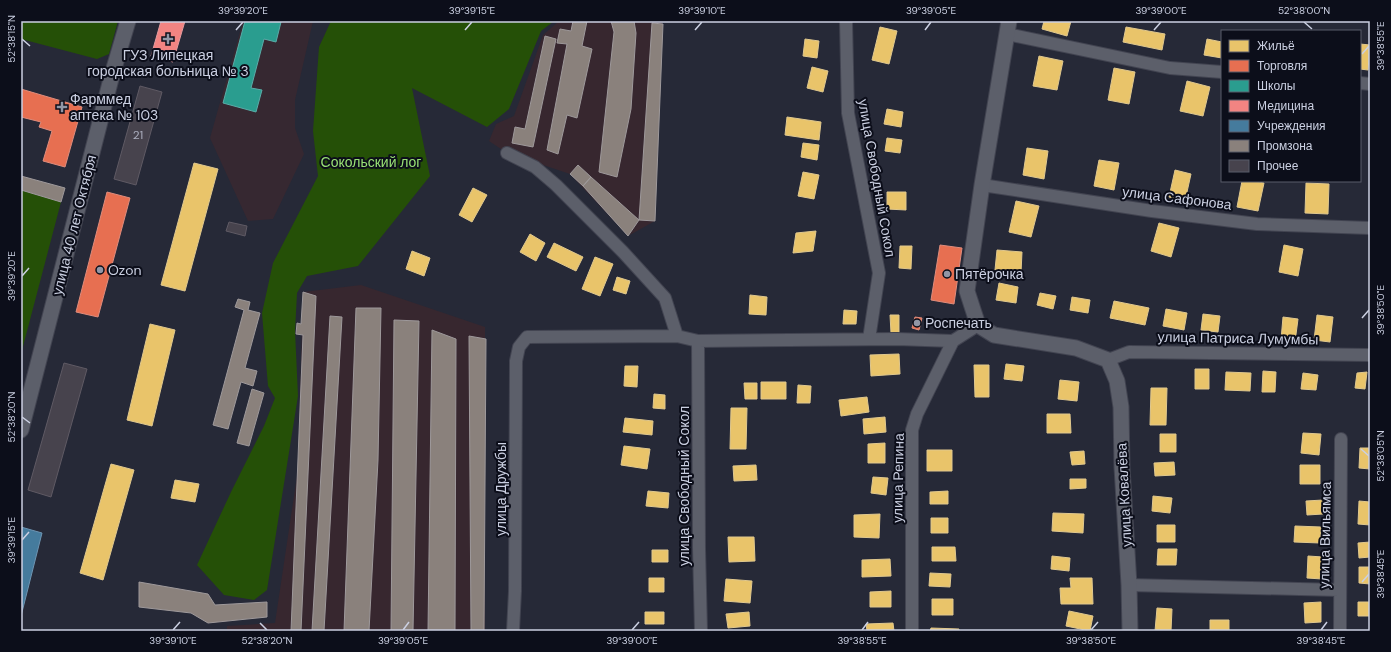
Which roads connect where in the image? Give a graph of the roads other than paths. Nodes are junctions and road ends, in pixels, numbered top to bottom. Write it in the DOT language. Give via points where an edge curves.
graph roads {
  1 [pos="128,21"];
  2 [pos="846,21"];
  3 [pos="1008,27"];
  4 [pos="1221,72"];
  5 [pos="507,153"];
  6 [pos="982,185"];
  7 [pos="1370,228"];
  8 [pos="978,325"];
  9 [pos="677,336"];
  10 [pos="869,339"];
  11 [pos="698,341"];
  12 [pos="953,341"];
  13 [pos="1370,355"];
  14 [pos="1108,360"];
  15 [pos="21,430"];
  16 [pos="1341,439"];
  17 [pos="1129,585"];
  18 [pos="1339,590"];
  19 [pos="512,631"];
  20 [pos="701,631"];
  21 [pos="912,631"];
  22 [pos="1130,631"];
  23 [pos="1340,631"];
  1 -- 15 [label="street, улица 40 лет Октября"];
  2 -- 10 [label="street, улица Свободный Сокол" via="848,113 879,273"];
  3 -- 4 [label="street" via="1170,68"];
  3 -- 6 [label="street"];
  5 -- 9 [label="street" via="535,167 624,252 665,298"];
  6 -- 7 [label="street, улица Сафонова" via="1257,224"];
  6 -- 8 [label="street" via="967,291"];
  8 -- 12 [label="street"];
  8 -- 14 [label="street" via="994,335 1076,348"];
  9 -- 11 [label="street"];
  9 -- 19 [label="street, улица Дружбы" via="527,338 519,347 516,361 515,591"];
  10 -- 11 [label="street"];
  10 -- 12 [label="street"];
  11 -- 20 [label="street, улица Свободный Сокол"];
  12 -- 21 [label="street, улица Репина" via="916,414 912,430"];
  13 -- 14 [label="street, улица Патриса Лумумбы" via="1129,352"];
  14 -- 17 [label="street, улица Ковалёва" via="1117,381 1121,407"];
  16 -- 18 [label="street, улица Вильямса"];
  17 -- 18 [label="street"];
  17 -- 22 [label="street, улица Ковалёва"];
  18 -- 23 [label="street, улица Вильямса"];
}
